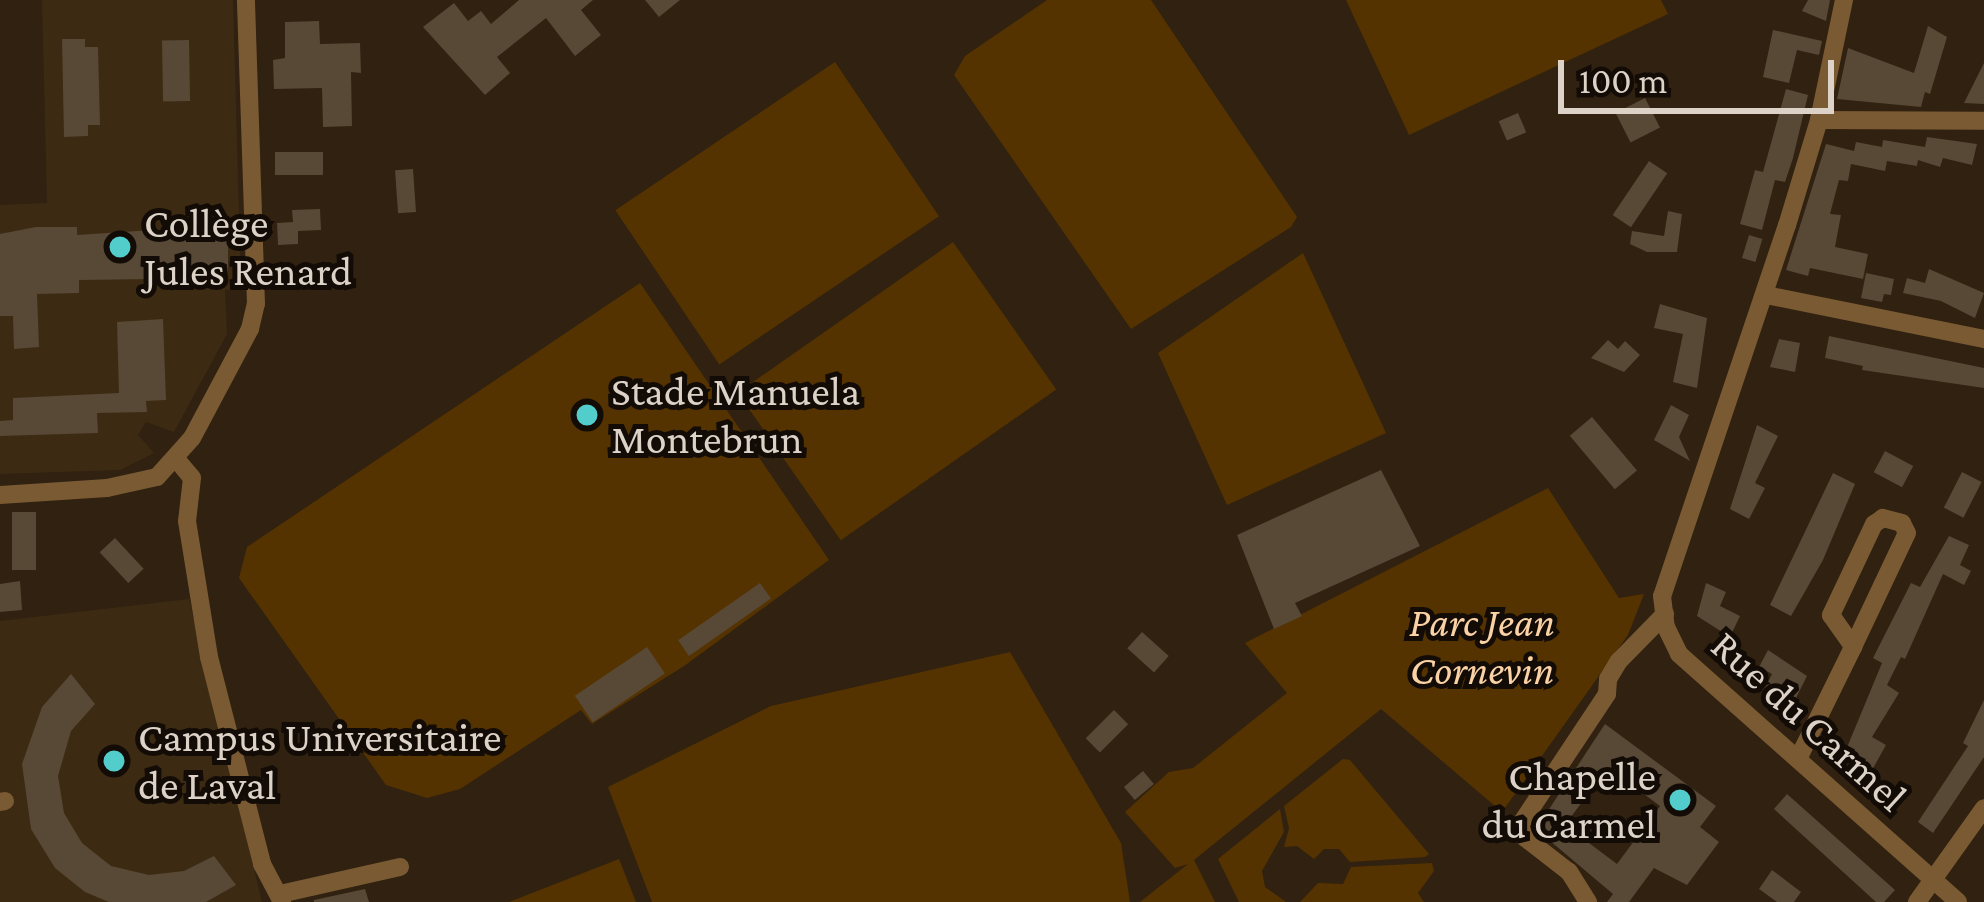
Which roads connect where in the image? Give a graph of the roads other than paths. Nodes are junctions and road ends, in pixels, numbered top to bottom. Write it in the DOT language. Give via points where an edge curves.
graph roads {
  1 [pos="246,0"];
  2 [pos="1844,0"];
  3 [pos="1819,120"];
  4 [pos="1984,121"];
  5 [pos="1766,295"];
  6 [pos="1984,339"];
  7 [pos="176,460"];
  8 [pos="0,495"];
  9 [pos="1665,614"];
  10 [pos="1853,646"];
  11 [pos="1798,759"];
  12 [pos="1984,808"];
  13 [pos="400,867"];
  14 [pos="1932,880"];
  15 [pos="281,898"];
  16 [pos="1588,902"];
  17 [pos="1917,902"];
  18 [pos="1958,902"];
  1 -- 7 [label="street" via="256,304 250,329"];
  2 -- 3 [label="street, Rue du Carmel"];
  3 -- 4 [label="street"];
  3 -- 5 [label="street, Rue du Carmel"];
  5 -- 6 [label="street"];
  5 -- 9 [label="street, Rue du Carmel" via="1662,596"];
  7 -- 8 [label="street" via="157,477 107,488"];
  7 -- 15 [label="street" via="192,478 188,521 209,656 262,864"];
  9 -- 11 [label="street, Rue du Carmel" via="1679,654"];
  9 -- 16 [label="street" via="1619,661 1607,694 1520,825"];
  10 -- 10 [label="street" via="1907,532 1902,524 1874,524 1831,615"];
  10 -- 11 [label="street"];
  11 -- 14 [label="street, Rue du Carmel"];
  12 -- 14 [label="street"];
  13 -- 15 [label="street"];
  14 -- 17 [label="street"];
  14 -- 18 [label="street, Rue du Carmel"];
}
